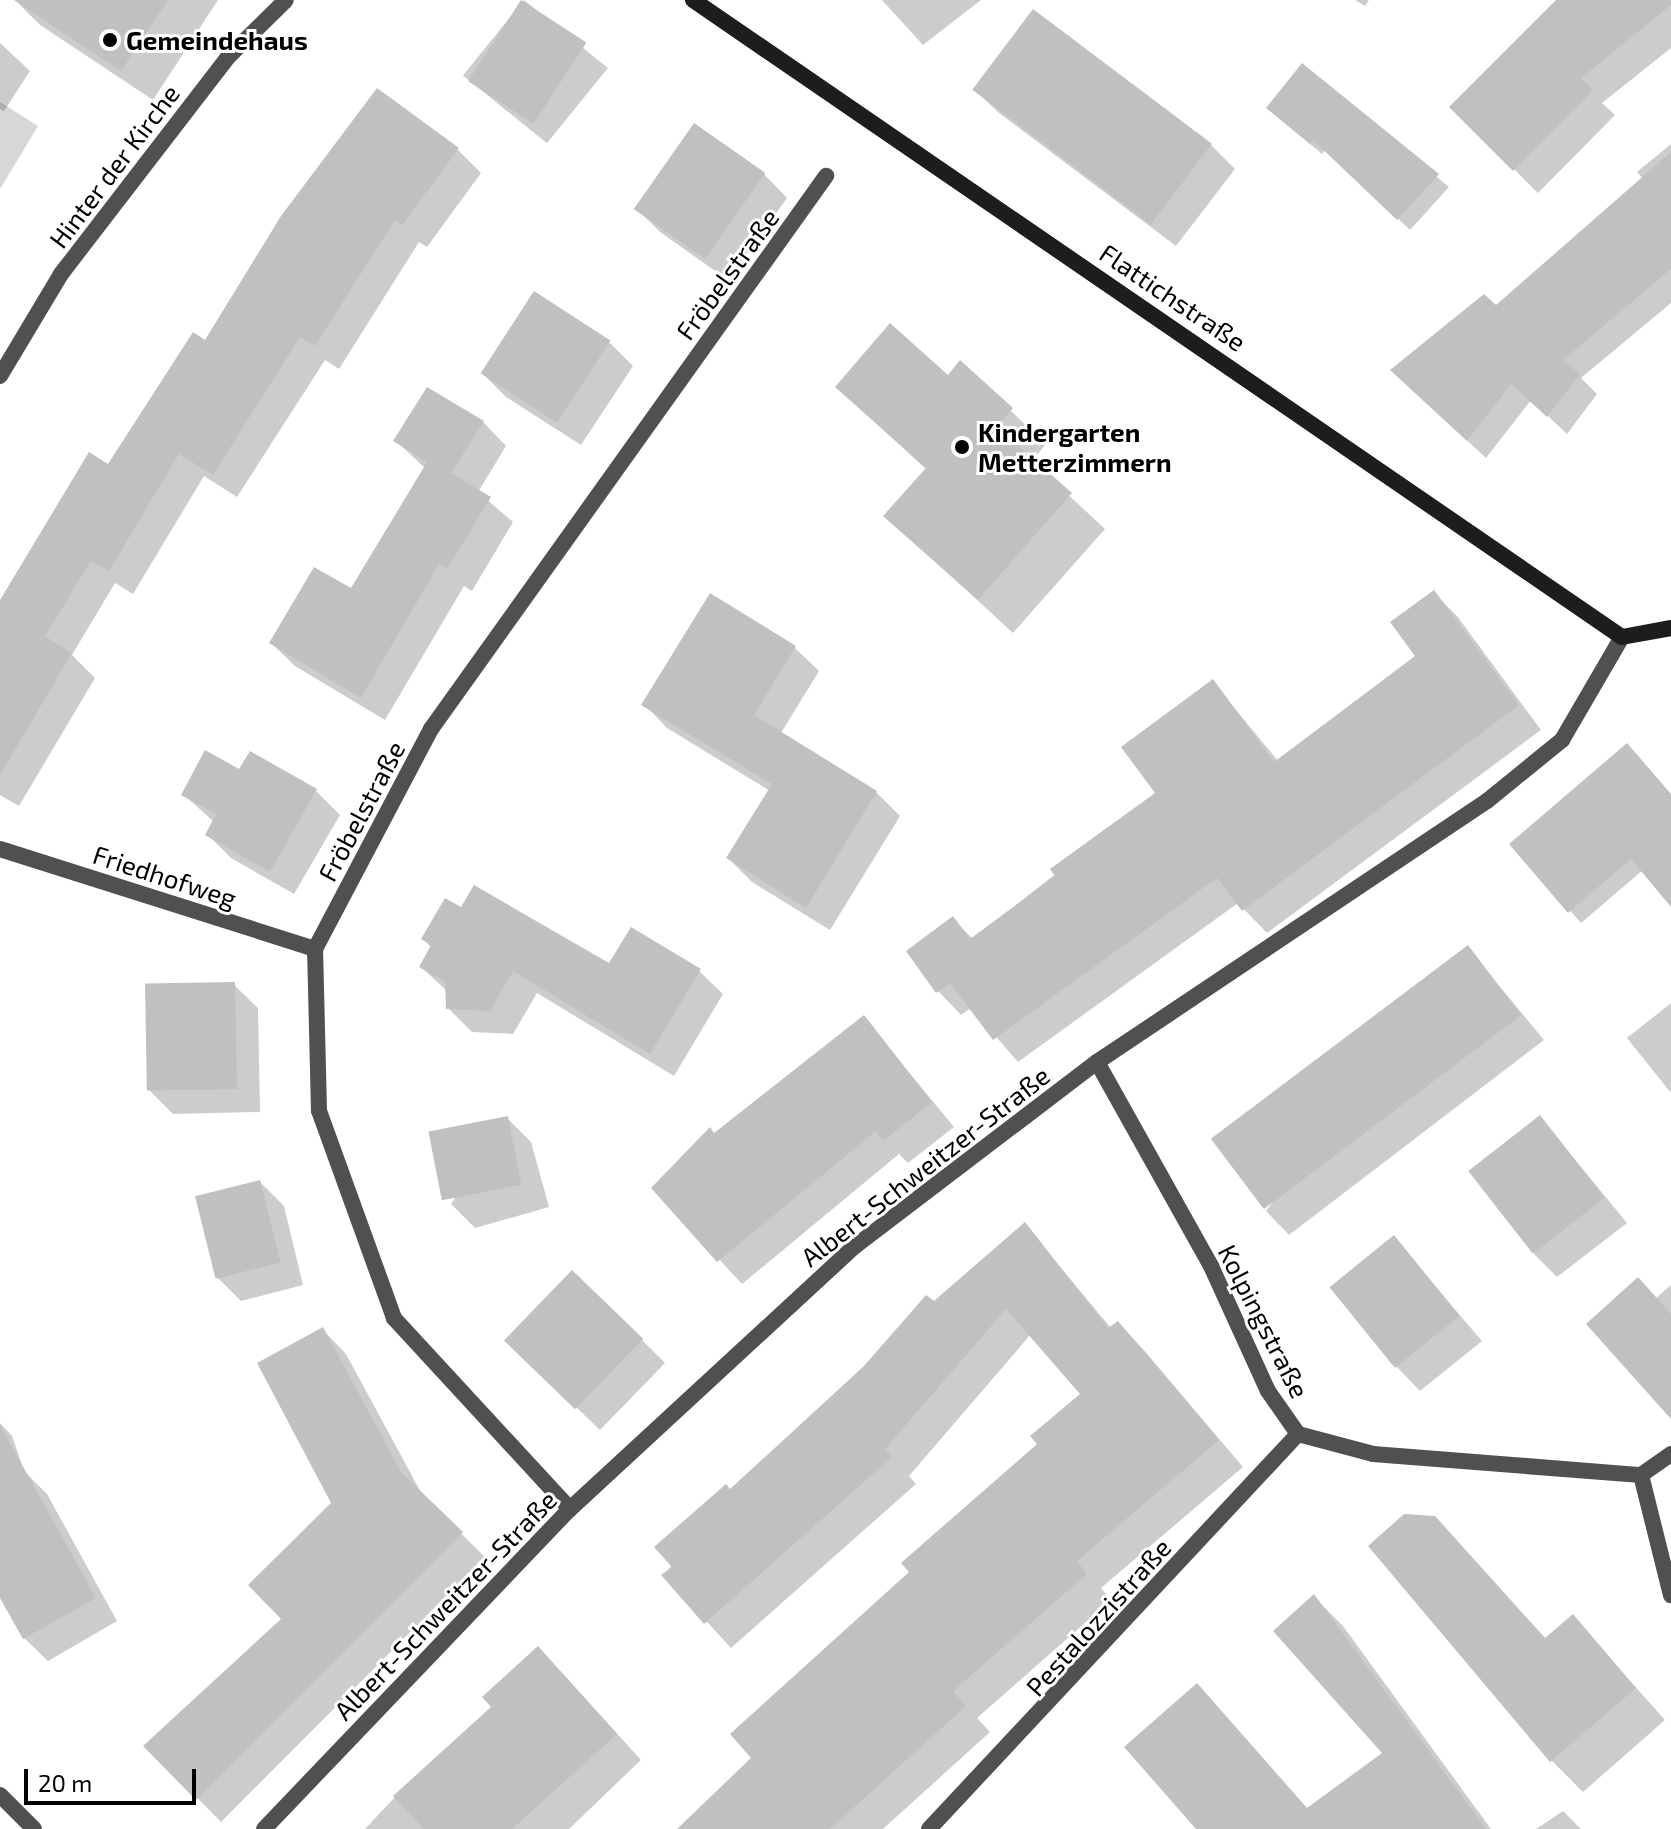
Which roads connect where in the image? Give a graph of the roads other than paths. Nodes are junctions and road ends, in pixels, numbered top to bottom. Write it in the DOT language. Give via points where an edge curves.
graph roads {
  1 [pos="286,0"];
  2 [pos="693,0"];
  3 [pos="826,176"];
  4 [pos="0,376"];
  5 [pos="1671,628"];
  6 [pos="1622,637"];
  7 [pos="0,849"];
  8 [pos="315,949"];
  9 [pos="1097,1062"];
  10 [pos="1298,1434"];
  11 [pos="1671,1454"];
  12 [pos="1641,1475"];
  13 [pos="570,1509"];
  14 [pos="1671,1595"];
  15 [pos="0,1795"];
  16 [pos="34,1829"];
  17 [pos="264,1829"];
  18 [pos="929,1829"];
  1 -- 4 [label="street, Hinter der Kirche" via="228,57 61,274"];
  2 -- 6 [label="main road, Flattichstraße"];
  3 -- 8 [label="street, Fröbelstraße" via="431,729"];
  5 -- 6 [label="main road"];
  6 -- 9 [label="street, Albert-Schweitzer-Straße" via="1562,740 1487,801"];
  7 -- 8 [label="street, Friedhofweg"];
  8 -- 13 [label="street, Fröbelstraße" via="319,1111 394,1318"];
  9 -- 10 [label="street, Kolpingstraße" via="1211,1266 1268,1391"];
  9 -- 13 [label="street, Albert-Schweitzer-Straße" via="854,1247"];
  10 -- 12 [label="street, Kolpingstraße" via="1373,1454"];
  10 -- 18 [label="street, Pestalozzistraße"];
  11 -- 12 [label="street"];
  12 -- 14 [label="street"];
  13 -- 17 [label="street, Albert-Schweitzer-Straße"];
  15 -- 16 [label="street"];
}
